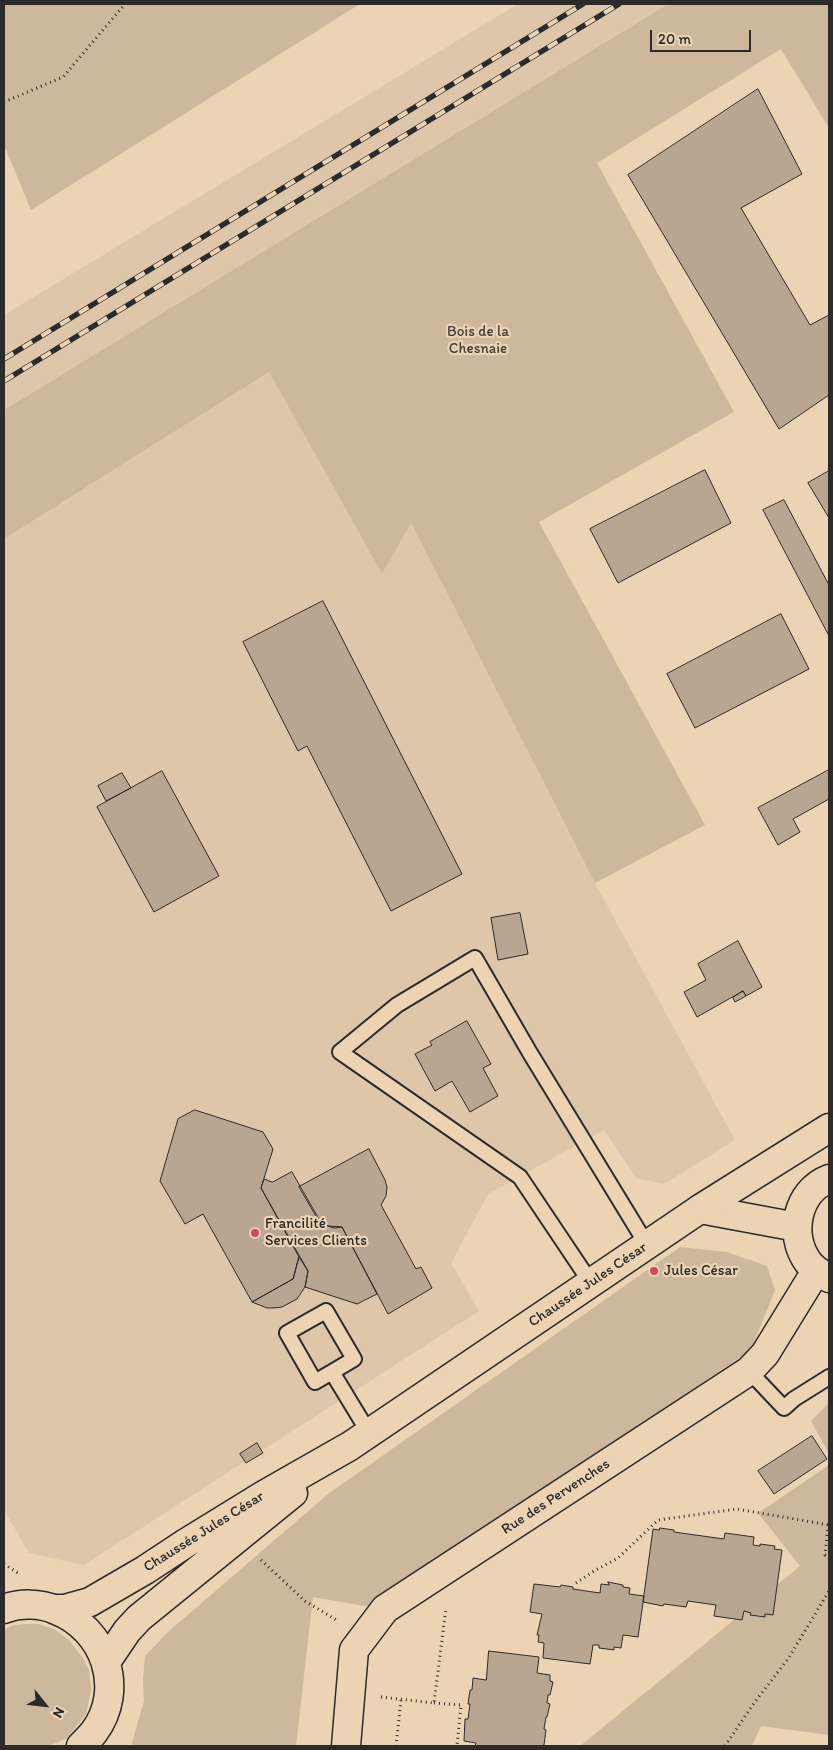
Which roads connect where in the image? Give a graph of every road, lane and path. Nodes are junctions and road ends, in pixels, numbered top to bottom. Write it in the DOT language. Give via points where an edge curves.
graph roads {
  1 [pos="125,4"];
  2 [pos="4,102"];
  3 [pos="829,1128"];
  4 [pos="829,1179"];
  5 [pos="700,1209"];
  6 [pos="797,1227"];
  7 [pos="647,1245"];
  8 [pos="823,1275"];
  9 [pos="591,1282"];
  10 [pos="749,1371"];
  11 [pos="332,1372"];
  12 [pos="829,1377"];
  13 [pos="359,1440"];
  14 [pos="829,1525"];
  15 [pos="238,1538"];
  16 [pos="829,1556"];
  17 [pos="441,1572"];
  18 [pos="576,1583"];
  19 [pos="829,1591"];
  20 [pos="4,1609"];
  21 [pos="56,1610"];
  22 [pos="364,1637"];
  23 [pos="106,1662"];
  24 [pos="350,1694"];
  25 [pos="401,1700"];
  26 [pos="434,1703"];
  27 [pos="90,1742"];
  28 [pos="346,1746"];
  29 [pos="396,1746"];
  30 [pos="457,1746"];
  31 [pos="725,1746"];
  1 -- 2 [label="path" via="63,77"];
  3 -- 5 [label="main road, Chaussée Jules César"];
  4 -- 6 [label="main road" via="810,1193 800,1208"];
  5 -- 6 [label="main road"];
  5 -- 7 [label="main road, Chaussée Jules César"];
  6 -- 8 [label="main road" via="801,1251"];
  7 -- 9 [label="main road, Chaussée Jules César"];
  7 -- 9 [label="lane" via="475,958 397,1005 340,1052 520,1177"];
  8 -- 10 [label="main road, Rue des Pervenches"];
  9 -- 13 [label="main road, Chaussée Jules César"];
  10 -- 12 [label="lane" via="784,1408"];
  10 -- 17 [label="main road, Rue des Pervenches"];
  11 -- 11 [label="lane" via="315,1382 287,1333 326,1311 354,1359"];
  11 -- 13 [label="lane"];
  13 -- 15 [label="main road, Chaussée Jules César"];
  13 -- 21 [label="main road, Chaussée Jules César" via="90,1602"];
  14 -- 16 [label="path" via="826,1555"];
  14 -- 18 [label="path" via="737,1509 658,1520 618,1558"];
  15 -- 22 [label="path" via="305,1601"];
  15 -- 23 [label="main road, Chaussée Jules César" via="139,1618"];
  17 -- 22 [label="main road, Rue des Pervenches" via="385,1609"];
  17 -- 26 [label="path" via="446,1601"];
  19 -- 31 [label="path" via="788,1659"];
  20 -- 21 [label="main road" via="37,1605"];
  21 -- 23 [label="main road" via="86,1628"];
  22 -- 24 [label="main road, Rue des Pervenches" via="354,1650"];
  23 -- 27 [label="main road" via="108,1699"];
  24 -- 25 [label="path"];
  24 -- 28 [label="main road, Rue des Pervenches"];
  25 -- 26 [label="path"];
  25 -- 29 [label="path"];
  26 -- 30 [label="path" via="461,1705"];
}
